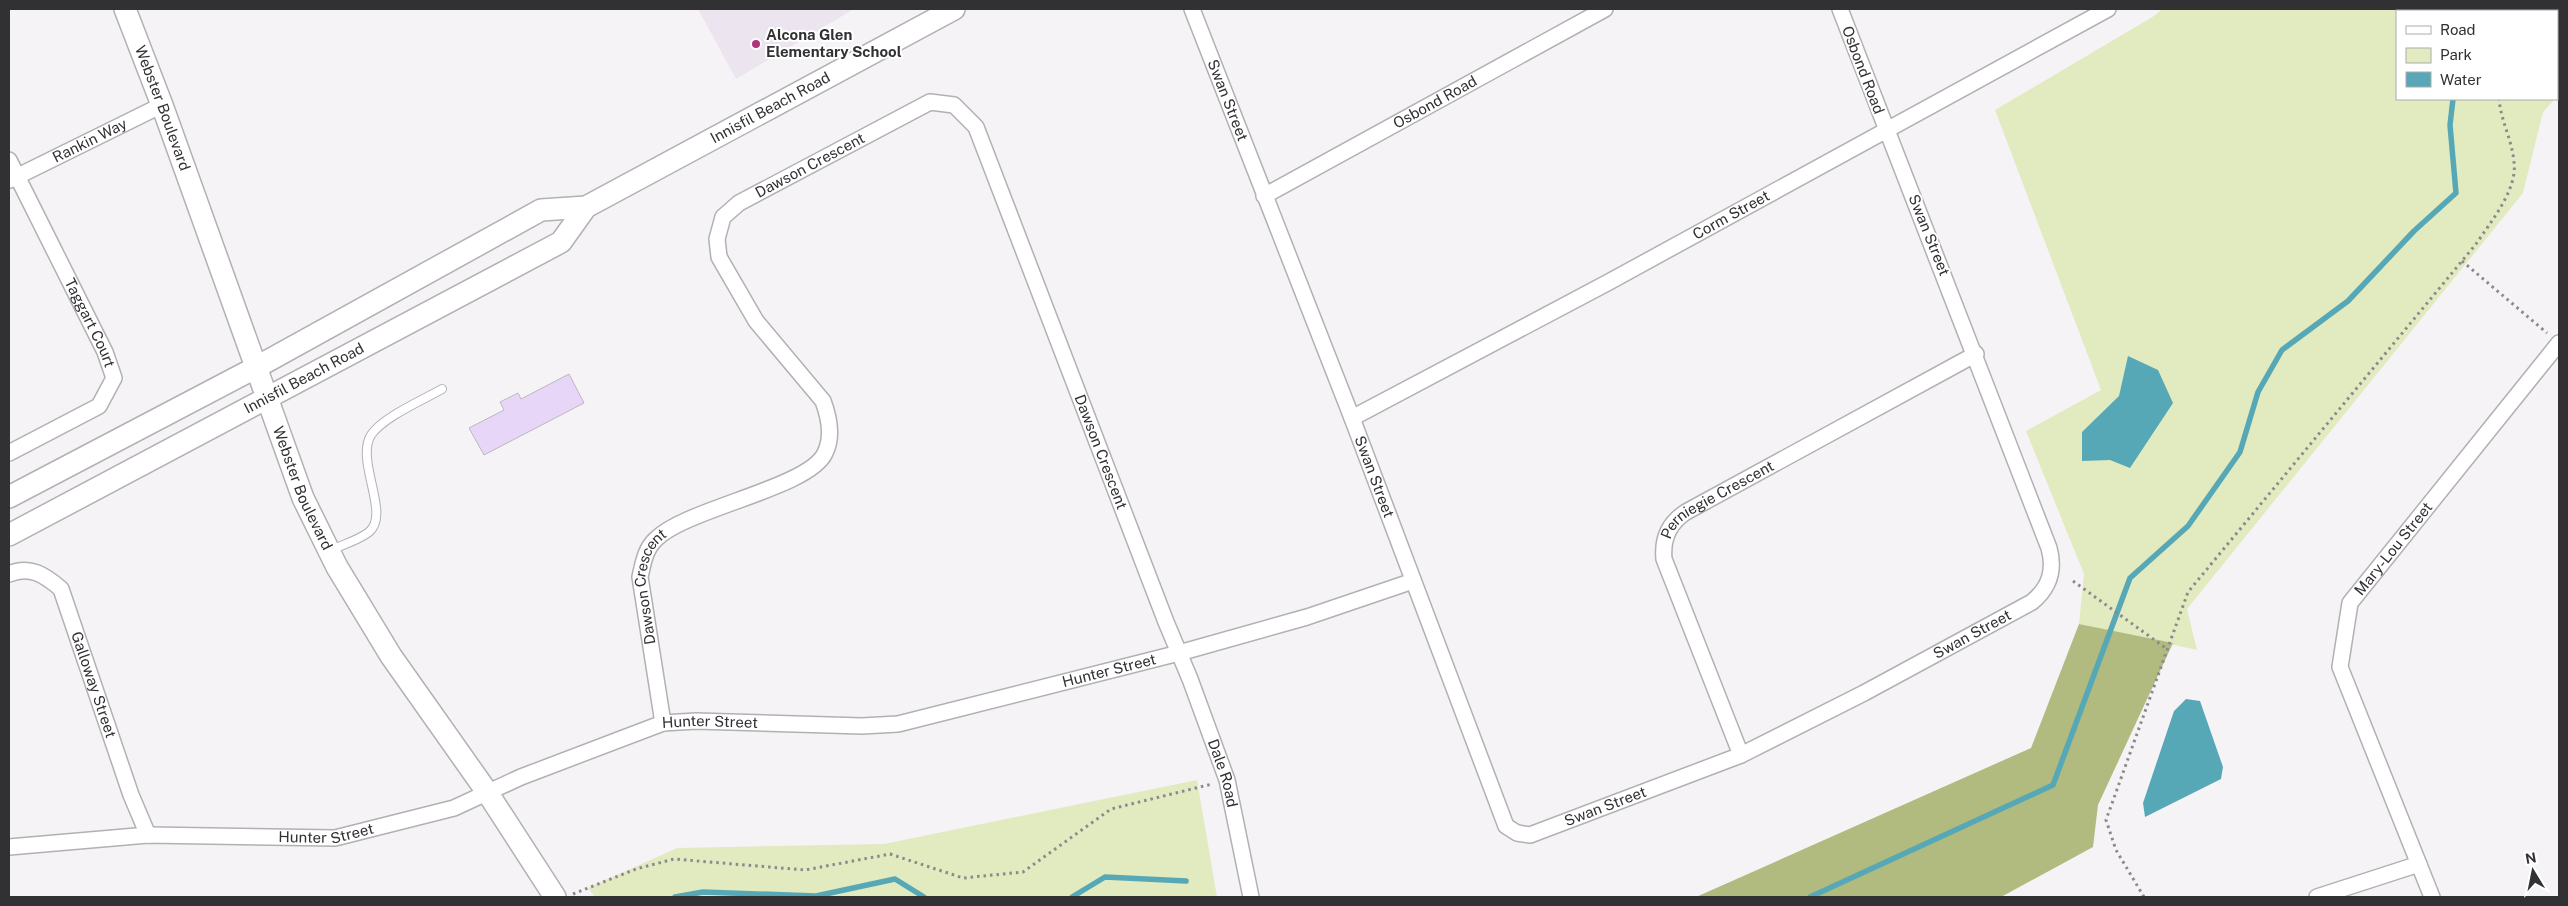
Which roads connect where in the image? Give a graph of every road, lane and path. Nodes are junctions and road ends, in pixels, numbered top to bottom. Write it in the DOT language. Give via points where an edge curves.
graph roads {
  1 [pos="126,9"];
  2 [pos="954,9"];
  3 [pos="1192,9"];
  4 [pos="1605,9"];
  5 [pos="1840,9"];
  6 [pos="2108,9"];
  7 [pos="2499,100"];
  8 [pos="162,105"];
  9 [pos="1887,130"];
  10 [pos="9,160"];
  11 [pos="13,178"];
  12 [pos="1264,196"];
  13 [pos="586,207"];
  14 [pos="2462,261"];
  15 [pos="2559,343"];
  16 [pos="1976,354"];
  17 [pos="255,368"];
  18 [pos="442,389"];
  19 [pos="266,399"];
  20 [pos="1352,418"];
  21 [pos="9,453"];
  22 [pos="9,497"];
  23 [pos="9,535"];
  24 [pos="329,551"];
  25 [pos="9,574"];
  26 [pos="1413,581"];
  27 [pos="2073,581"];
  28 [pos="2167,649"];
  29 [pos="1179,653"];
  30 [pos="663,723"];
  31 [pos="1741,755"];
  32 [pos="1227,780"];
  33 [pos="487,792"];
  34 [pos="148,835"];
  35 [pos="9,847"];
  36 [pos="2419,864"];
  37 [pos="563,896"];
  38 [pos="1252,897"];
  39 [pos="2144,897"];
  40 [pos="2317,897"];
  41 [pos="2432,897"];
  1 -- 8 [label="main road, Webster Boulevard"];
  2 -- 13 [label="main road, Innisfil Beach Road"];
  3 -- 12 [label="street, Swan Street"];
  4 -- 12 [label="street, Osbond Road"];
  5 -- 9 [label="street, Osbond Road"];
  6 -- 9 [label="street, Corm Street"];
  7 -- 14 [label="path" via="2515,164 2508,196"];
  8 -- 11 [label="street, Rankin Way"];
  8 -- 17 [label="main road, Webster Boulevard"];
  9 -- 16 [label="street, Swan Street"];
  9 -- 20 [label="street, Corm Street" via="1607,284"];
  10 -- 11 [label="street"];
  11 -- 21 [label="street, Taggart Court" via="105,352 114,378 99,406"];
  12 -- 20 [label="street, Swan Street"];
  13 -- 17 [label="main road, Innisfil Beach Road" via="541,210"];
  13 -- 19 [label="main road, Innisfil Beach Road" via="561,242"];
  14 -- 15 [label="path"];
  14 -- 28 [label="path" via="2188,592"];
  15 -- 36 [label="street, Mary-Lou Street" via="2350,603 2340,667"];
  16 -- 31 [label="street, Perniegie Crescent" via="1686,512 1670,528 1664,542 1664,559"];
  16 -- 31 [label="street, Swan Street" via="2050,548 2053,568 2046,587 2032,602"];
  17 -- 19 [label="main road, Webster Boulevard"];
  17 -- 22 [label="main road, Innisfil Beach Road"];
  18 -- 24 [label="lane" via="381,425 371,436 366,458 376,513 373,527"];
  19 -- 23 [label="main road, Innisfil Beach Road"];
  19 -- 24 [label="main road, Webster Boulevard" via="303,498"];
  20 -- 26 [label="street, Swan Street"];
  24 -- 33 [label="main road, Webster Boulevard" via="391,656"];
  25 -- 34 [label="street, Galloway Street" via="30,570 46,576 61,589"];
  26 -- 29 [label="street, Hunter Street" via="1307,617"];
  26 -- 31 [label="street, Swan Street" via="1506,826 1511,830 1530,835"];
  27 -- 28 [label="path"];
  28 -- 39 [label="path" via="2106,820 2116,850"];
  29 -- 30 [label="street, Hunter Street" via="898,724 862,726 696,720"];
  29 -- 30 [label="street, Dawson Crescent" via="976,127 954,105 930,102 739,203 724,217 717,239 719,257 756,321 823,401 829,416 829,435 825,454 812,467 759,493 675,526 655,539 645,556 640,577"];
  29 -- 32 [label="street, Dale Road"];
  30 -- 33 [label="street, Hunter Street"];
  32 -- 37 [label="path" via="1111,809 1023,872 963,878 890,854 805,870 674,859 636,869"];
  32 -- 38 [label="street, Dale Road"];
  33 -- 34 [label="street, Hunter Street" via="454,808 335,838"];
  33 -- 37 [label="main road, Webster Boulevard"];
  34 -- 35 [label="street, Hunter Street"];
  36 -- 40 [label="street"];
  36 -- 41 [label="street, Mary-Lou Street"];
}
